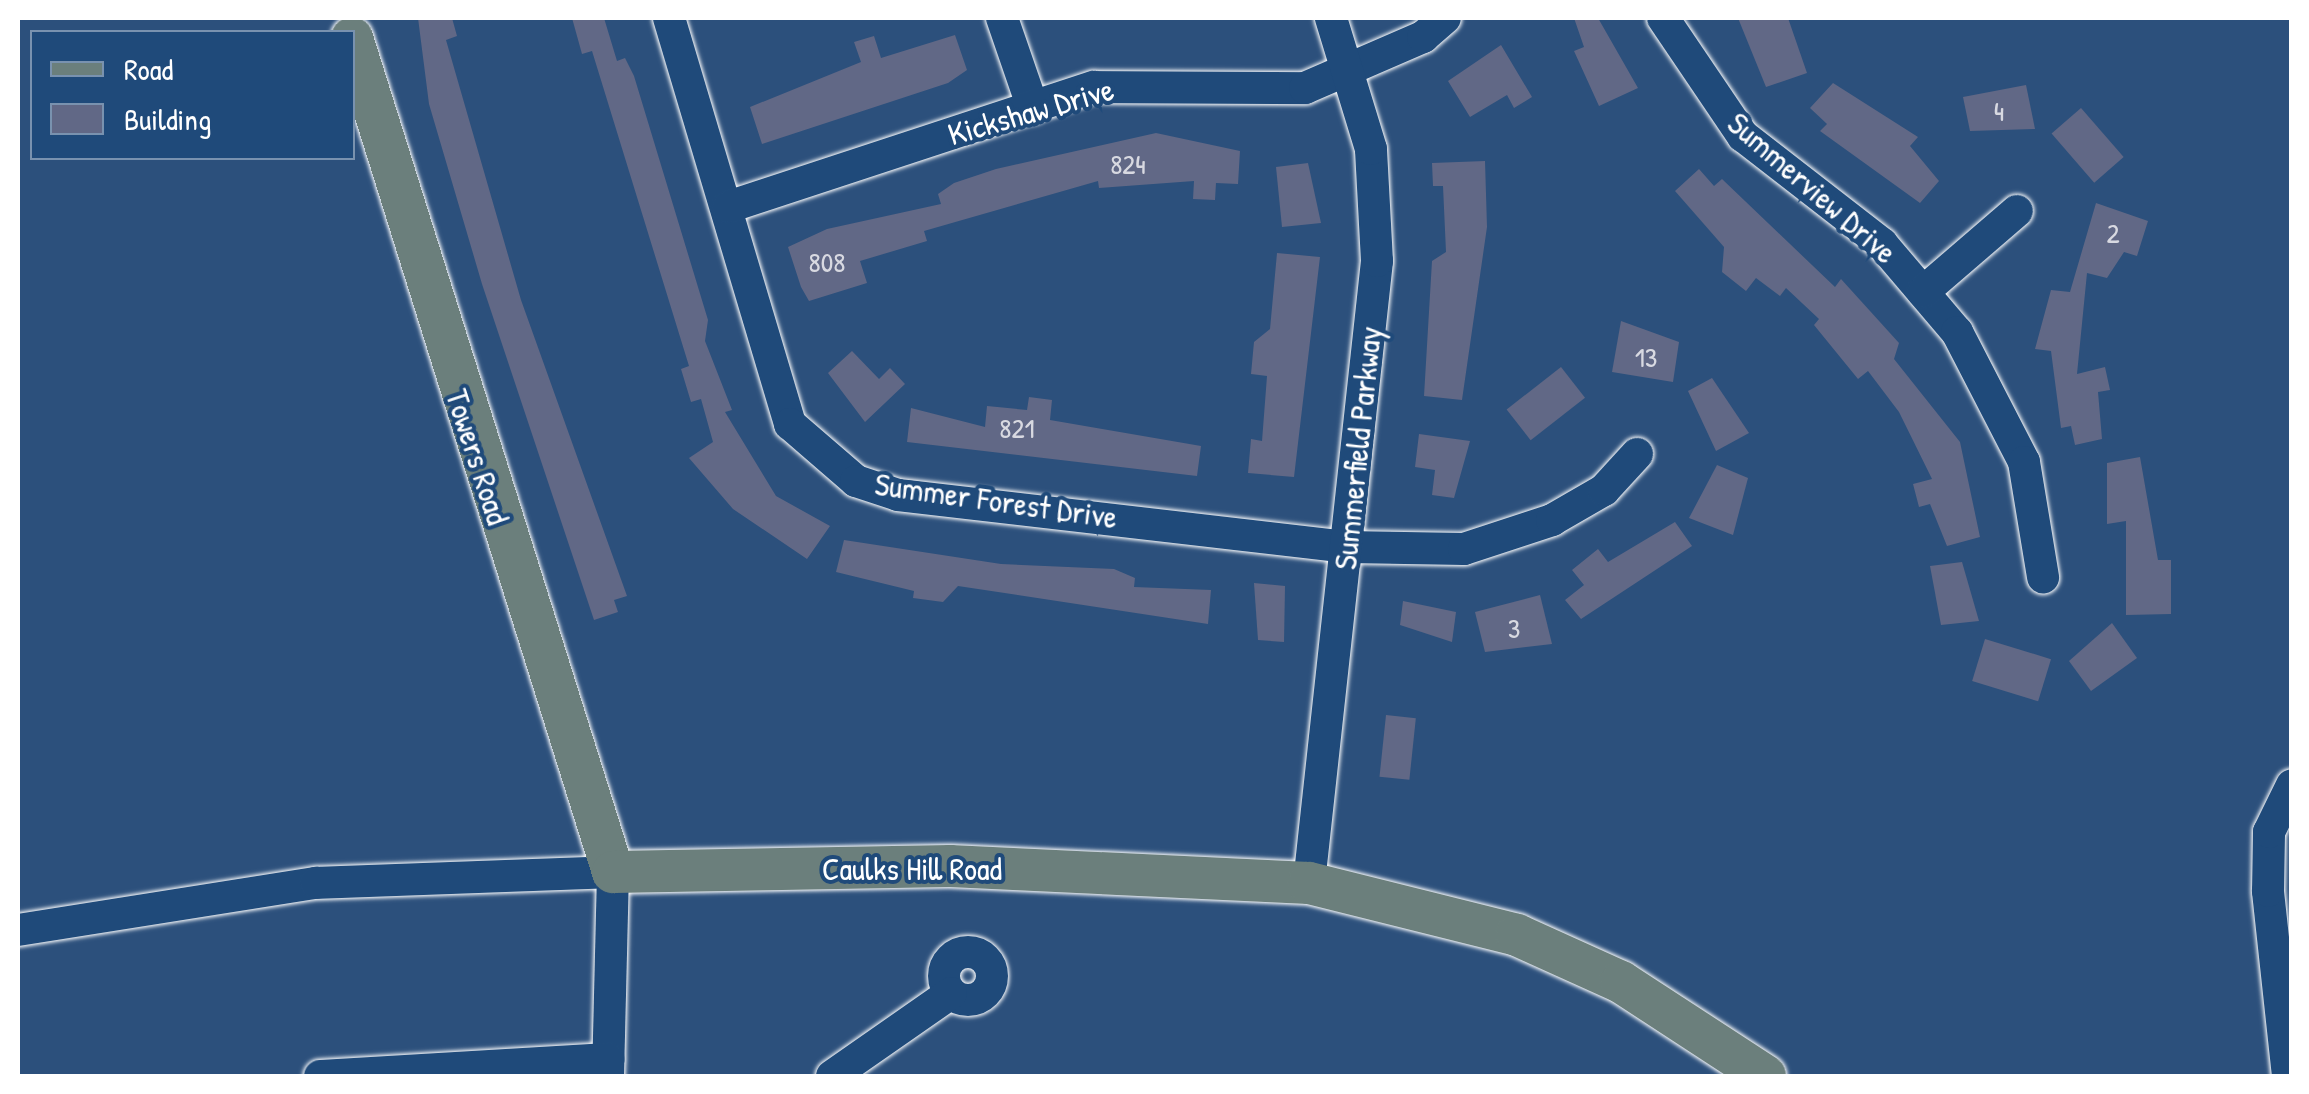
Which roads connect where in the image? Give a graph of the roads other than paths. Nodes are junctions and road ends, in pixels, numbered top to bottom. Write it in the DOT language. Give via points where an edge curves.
graph roads {
  1 [pos="669,18"];
  2 [pos="1002,18"];
  3 [pos="1331,18"];
  4 [pos="1445,18"];
  5 [pos="1663,18"];
  6 [pos="355,45"];
  7 [pos="1349,66"];
  8 [pos="1033,108"];
  9 [pos="728,207"];
  10 [pos="2018,211"];
  11 [pos="1924,292"];
  12 [pos="1637,454"];
  13 [pos="1346,547"];
  14 [pos="2043,577"];
  15 [pos="2292,785"];
  16 [pos="613,872"];
  17 [pos="1309,883"];
  18 [pos="18,930"];
  19 [pos="951,993"];
  20 [pos="608,1068"];
  21 [pos="320,1076"];
  22 [pos="832,1076"];
  23 [pos="1765,1076"];
  24 [pos="2288,1076"];
  1 -- 9 [label="street, Summer Forest Drive"];
  2 -- 8 [label="street"];
  3 -- 7 [label="street, Summerfield Parkway"];
  4 -- 7 [label="street, Kickshaw Drive" via="1423,37"];
  5 -- 11 [label="street, Summerview Drive" via="1743,136 1882,244"];
  6 -- 16 [label="main road, Towers Road"];
  7 -- 8 [label="street, Kickshaw Drive" via="1305,88 1238,93 1138,82"];
  7 -- 13 [label="street, Summerfield Parkway" via="1371,150 1377,232"];
  8 -- 9 [label="street, Kickshaw Drive"];
  9 -- 13 [label="street, Summer Forest Drive" via="790,424 856,481 898,495"];
  10 -- 11 [label="street"];
  11 -- 14 [label="street, Summerview Drive" via="1981,371 2024,462"];
  12 -- 13 [label="street, Summer Forest Drive" via="1604,490 1552,520 1464,549"];
  13 -- 17 [label="street, Summerfield Parkway"];
  15 -- 24 [label="street" via="2270,832 2268,890"];
  16 -- 17 [label="main road, Caulks Hill Road" via="950,866"];
  16 -- 18 [label="street, Caulks Hill Road" via="316,883"];
  16 -- 20 [label="street"];
  17 -- 23 [label="main road, Caulks Hill Road" via="1517,935 1621,982"];
  19 -- 22 [label="street"];
  20 -- 21 [label="street"];
}
